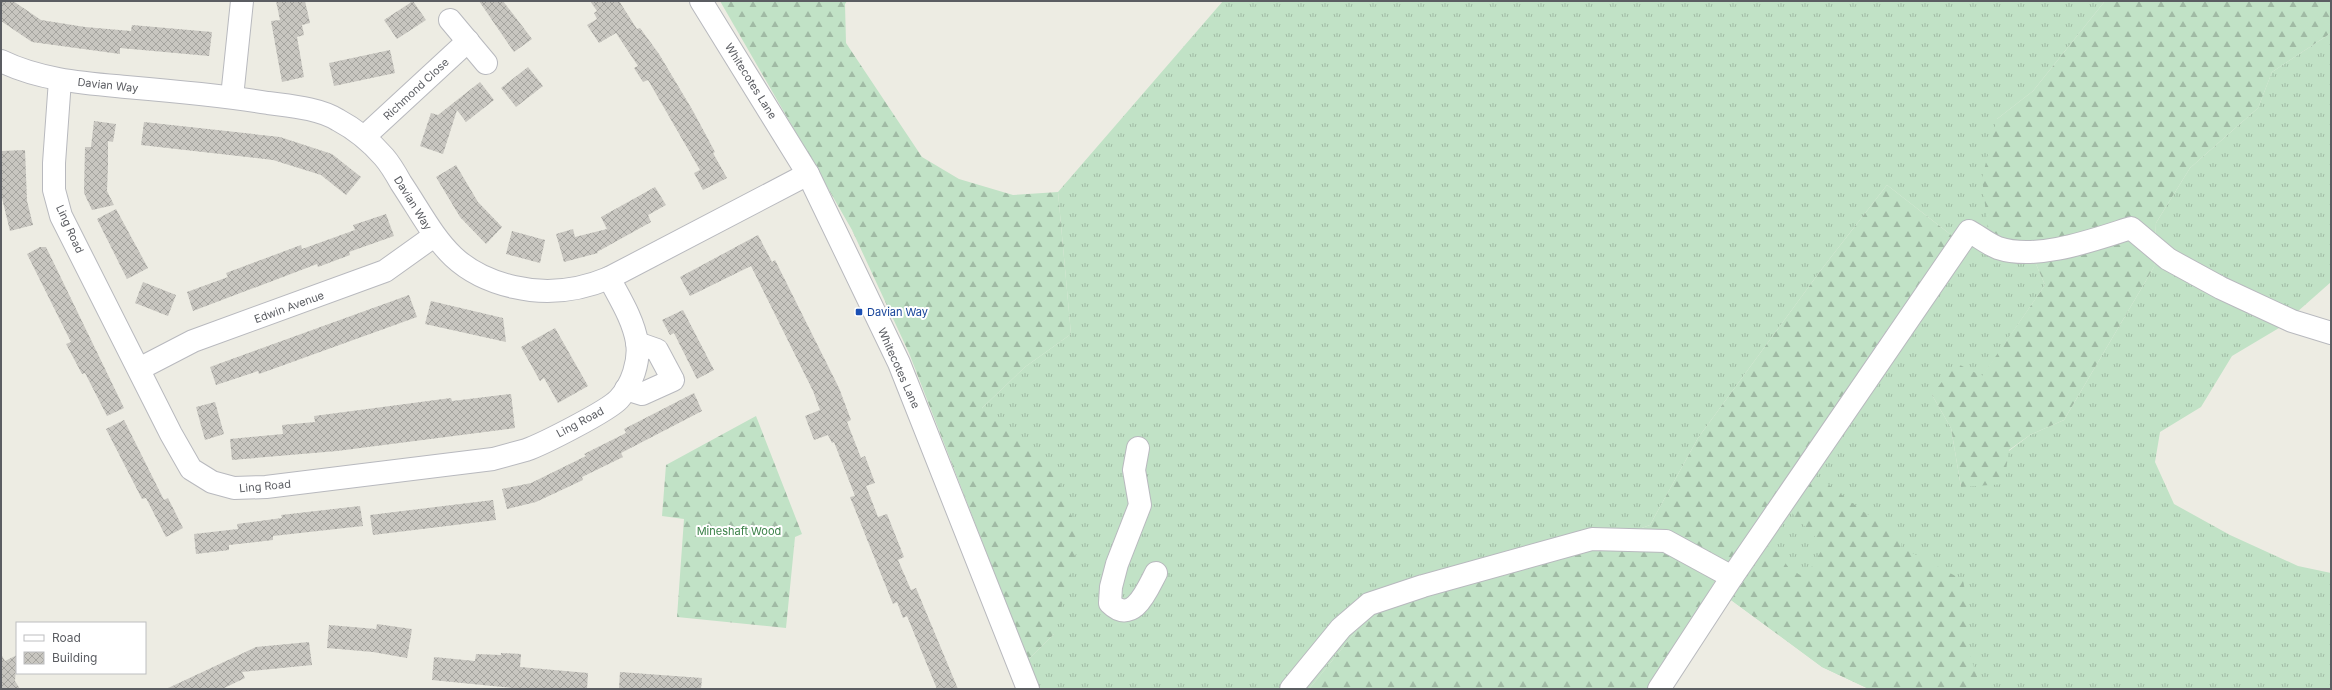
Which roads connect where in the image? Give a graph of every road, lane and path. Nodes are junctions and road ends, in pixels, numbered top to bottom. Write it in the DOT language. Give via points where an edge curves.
graph roads {
  1 [pos="242,1"];
  2 [pos="701,1"];
  3 [pos="450,20"];
  4 [pos="468,41"];
  5 [pos="1,61"];
  6 [pos="486,63"];
  7 [pos="60,80"];
  8 [pos="232,97"];
  9 [pos="364,137"];
  10 [pos="808,174"];
  11 [pos="434,236"];
  12 [pos="609,278"];
  13 [pos="2331,333"];
  14 [pos="637,343"];
  15 [pos="139,369"];
  16 [pos="626,389"];
  17 [pos="1138,448"];
  18 [pos="1156,573"];
  19 [pos="1732,576"];
  20 [pos="1028,689"];
  21 [pos="1291,689"];
  22 [pos="1659,689"];
  1 -- 8 [label="street"];
  2 -- 10 [label="street, Whitecotes Lane"];
  3 -- 4 [label="street"];
  4 -- 6 [label="street"];
  4 -- 9 [label="street, Richmond Close"];
  5 -- 7 [label="street, Davian Way" via="19,70"];
  7 -- 8 [label="street, Davian Way"];
  7 -- 15 [label="street, Ling Road" via="54,190 61,216"];
  8 -- 9 [label="street, Davian Way" via="304,108 337,118"];
  9 -- 11 [label="street, Davian Way" via="385,158"];
  10 -- 12 [label="street, Davian Way"];
  10 -- 20 [label="street, Whitecotes Lane" via="899,363"];
  11 -- 12 [label="street, Davian Way" via="451,256 473,272 498,283 549,292 592,286"];
  11 -- 15 [label="street, Edwin Avenue" via="385,271 193,341"];
  12 -- 14 [label="street, Ling Road" via="631,320"];
  13 -- 19 [label="street" via="2292,321 2221,288 2168,259 2130,228 2070,247 2025,251 1998,248 1969,231"];
  14 -- 16 [label="street, Ling Road" via="637,361"];
  14 -- 16 [label="street" via="657,350 673,380 642,394"];
  15 -- 16 [label="street, Ling Road" via="191,469 212,482 234,488 266,487 493,458 527,450 598,414 618,400"];
  17 -- 18 [label="street" via="1134,470 1140,505 1110,587 1110,604 1125,612 1135,607"];
  19 -- 21 [label="street" via="1666,541 1592,539 1423,586 1369,604 1341,628"];
  19 -- 22 [label="street"];
}
